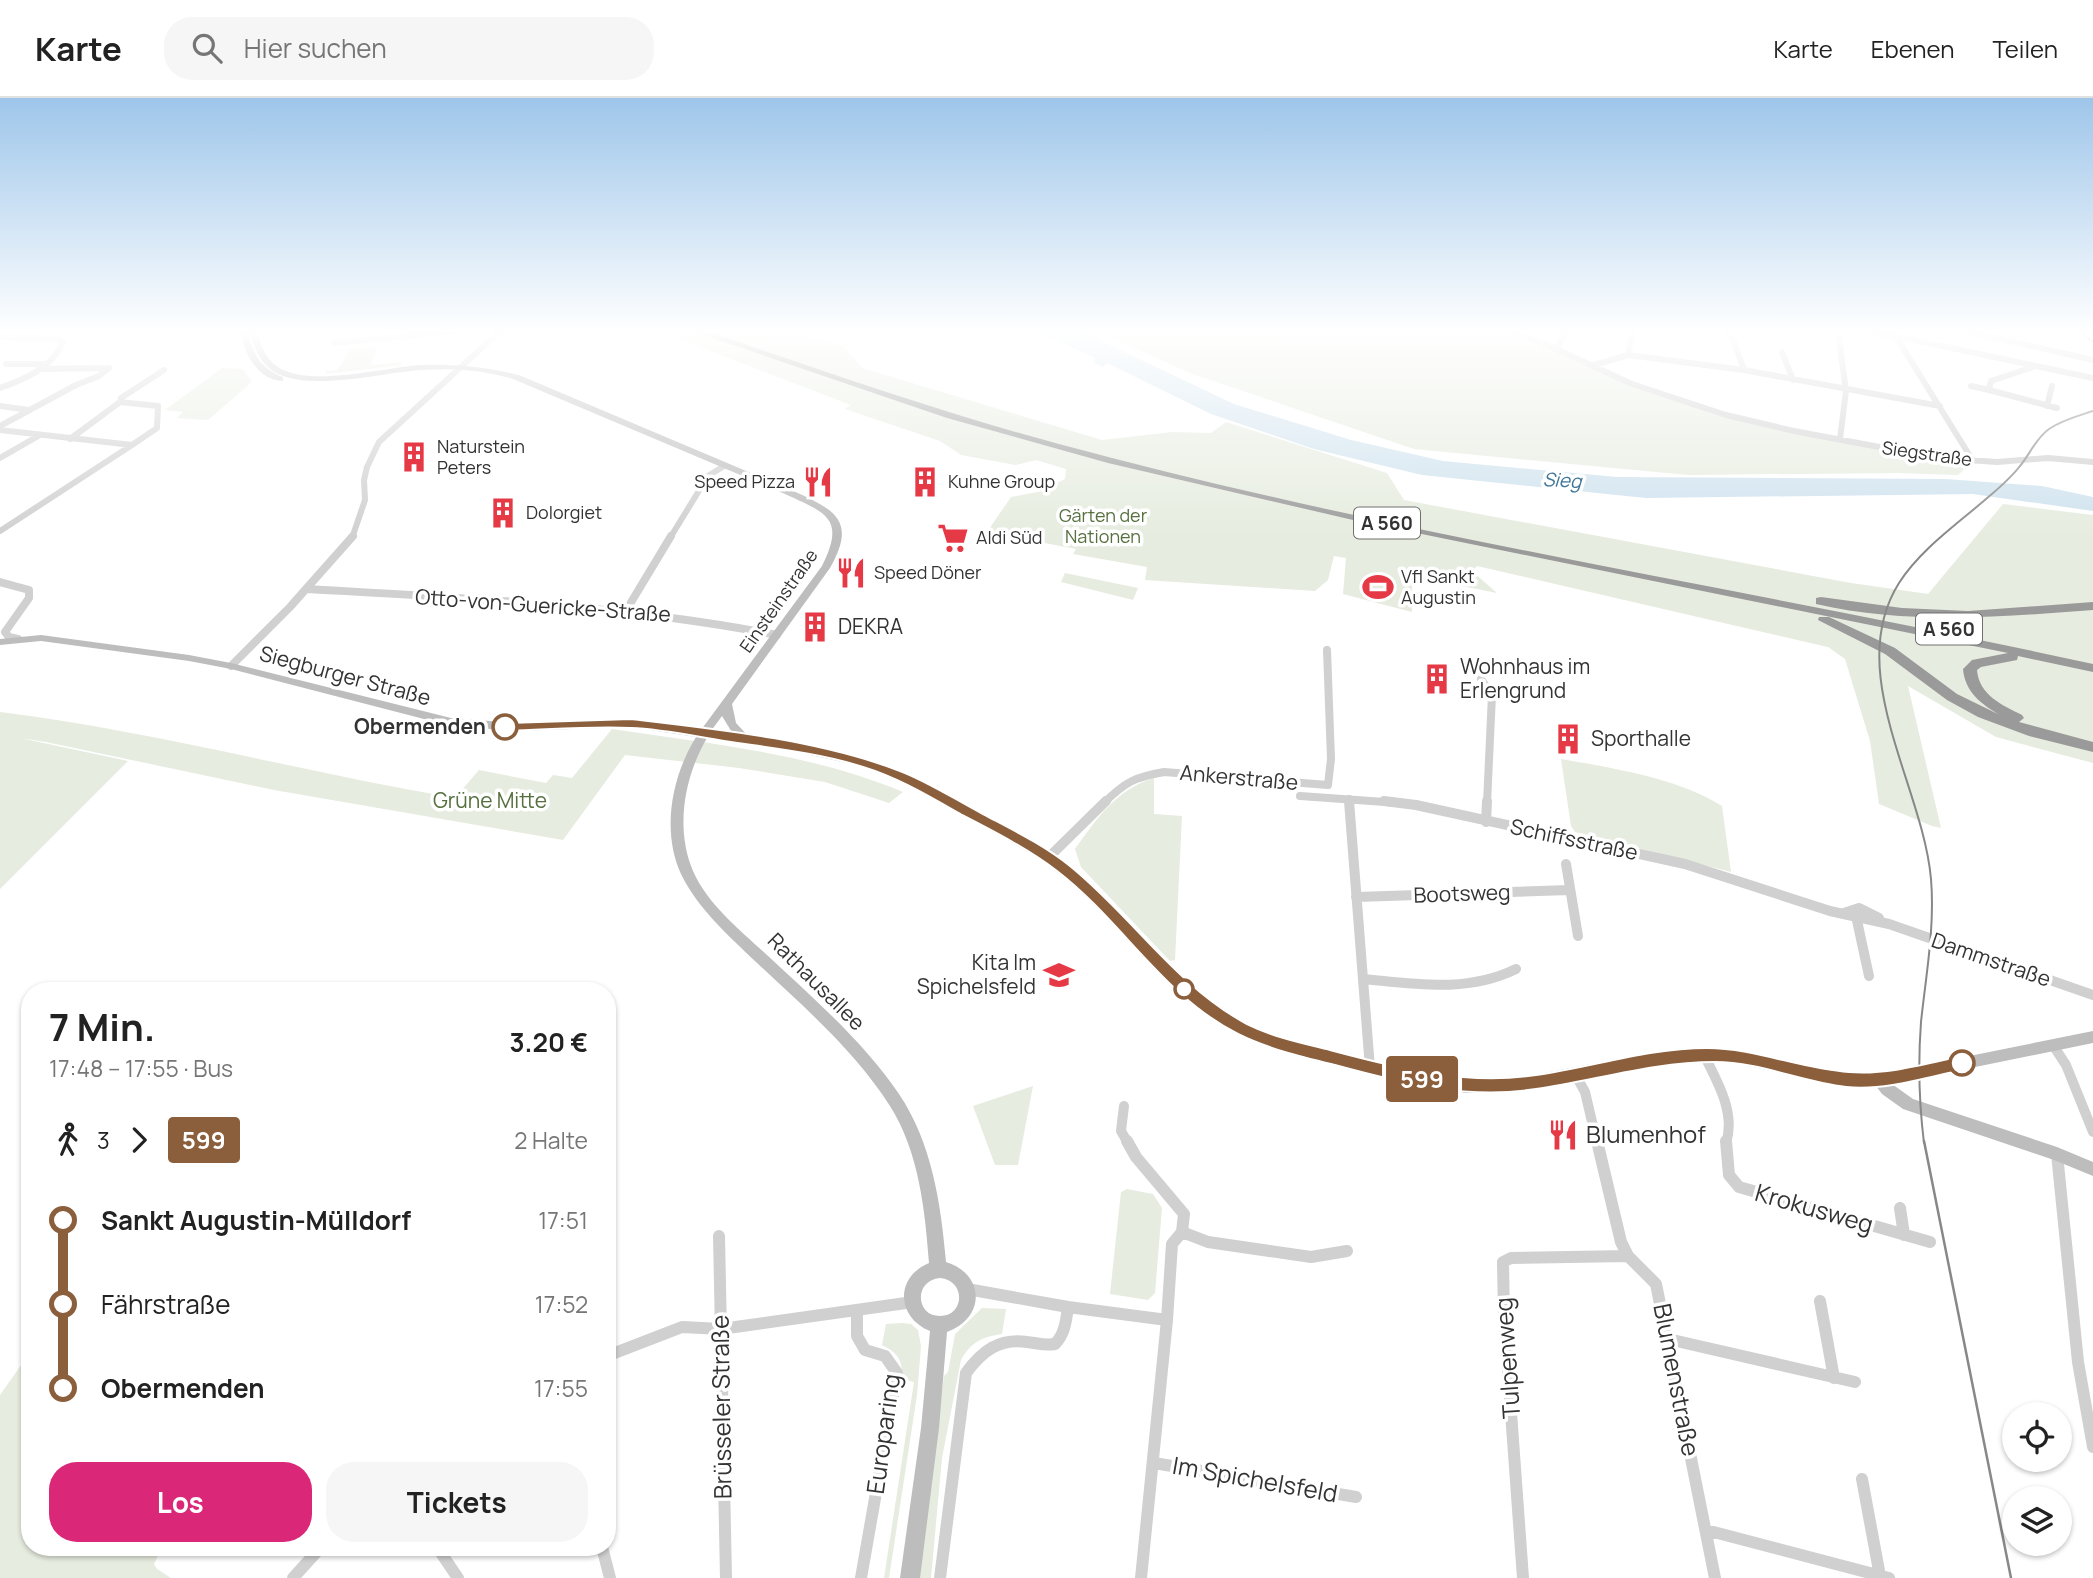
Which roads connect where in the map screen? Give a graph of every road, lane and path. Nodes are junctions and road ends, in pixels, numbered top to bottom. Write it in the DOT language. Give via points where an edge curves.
graph roads {
  1 [pos="52,399"];
  2 [pos="121,399"];
  3 [pos="427,399"];
  4 [pos="568,399"];
  5 [pos="897,399"];
  6 [pos="918,399"];
  7 [pos="1675,399"];
  8 [pos="1845,399"];
  9 [pos="1897,399"];
  10 [pos="1936,399"];
  11 [pos="2022,399"];
  12 [pos="2049,399"];
  13 [pos="120,402"];
  14 [pos="0,405"];
  15 [pos="1940,406"];
  16 [pos="2047,406"];
  17 [pos="2057,408"];
  18 [pos="29,410"];
  19 [pos="0,428"];
  20 [pos="40,435"];
  21 [pos="70,439"];
  22 [pos="1840,439"];
  23 [pos="132,445"];
  24 [pos="0,458"];
  25 [pos="1973,461"];
  26 [pos="2093,462"];
  27 [pos="724,466"];
  28 [pos="0,531"];
  29 [pos="0,582"];
  30 [pos="308,589"];
  31 [pos="1745,596"];
  32 [pos="1804,599"];
  33 [pos="2093,606"];
  34 [pos="21,609"];
  35 [pos="627,610"];
  36 [pos="0,626"];
  37 [pos="776,635"];
  38 [pos="18,639"];
  39 [pos="0,642"];
  40 [pos="1327,650"];
  41 [pos="2093,660"];
  42 [pos="230,666"];
  43 [pos="2093,669"];
  44 [pos="1481,679"];
  45 [pos="726,703"];
  46 [pos="705,734"];
  47 [pos="745,739"];
  48 [pos="2093,740"];
  49 [pos="2093,747"];
  50 [pos="1300,796"];
  51 [pos="1349,799"];
  52 [pos="1486,821"];
  53 [pos="1048,858"];
  54 [pos="1566,864"];
  55 [pos="1569,890"];
  56 [pos="1356,897"];
  57 [pos="1857,912"];
  58 [pos="1578,936"];
  59 [pos="1516,969"];
  60 [pos="1869,976"];
  61 [pos="1363,979"];
  62 [pos="2093,995"];
  63 [pos="2093,1037"];
  64 [pos="2053,1045"];
  65 [pos="1703,1055"];
  66 [pos="1370,1068"];
  67 [pos="1575,1074"];
  68 [pos="1880,1080"];
  69 [pos="1124,1106"];
  70 [pos="2093,1132"];
  71 [pos="2057,1154"];
  72 [pos="2093,1169"];
  73 [pos="1900,1208"];
  74 [pos="1182,1232"];
  75 [pos="1905,1235"];
  76 [pos="719,1236"];
  77 [pos="1930,1242"];
  78 [pos="1347,1251"];
  79 [pos="1628,1256"];
  80 [pos="938,1269"];
  81 [pos="967,1289"];
  82 [pos="1820,1301"];
  83 [pos="913,1303"];
  84 [pos="1068,1307"];
  85 [pos="857,1310"];
  86 [pos="1167,1320"];
  87 [pos="939,1324"];
  88 [pos="721,1329"];
  89 [pos="1668,1339"];
  90 [pos="616,1353"];
  91 [pos="1834,1378"];
  92 [pos="1855,1382"];
  93 [pos="2093,1447"];
  94 [pos="1154,1463"];
  95 [pos="1862,1479"];
  96 [pos="1356,1497"];
  97 [pos="1706,1530"];
  98 [pos="313,1556"];
  99 [pos="443,1556"];
  100 [pos="605,1556"];
  101 [pos="1885,1577"];
  102 [pos="293,1578"];
  103 [pos="458,1578"];
  104 [pos="611,1578"];
  105 [pos="726,1578"];
  106 [pos="861,1578"];
  107 [pos="910,1578"];
  108 [pos="940,1578"];
  109 [pos="1141,1578"];
  110 [pos="1523,1578"];
  111 [pos="1715,1578"];
  1 -- 18 [label="street"];
  2 -- 13 [label="street"];
  3 -- 30 [label="street" via="379,442 367,467 365,500 351,541"];
  4 -- 27 [label="street, Einsteinstraße"];
  5 -- 31 [label="highway, A 560" via="1107,460 1305,506"];
  6 -- 32 [label="highway, A 560" via="1147,463 1366,512"];
  7 -- 22 [label="street, Siegstraße" via="1746,420"];
  8 -- 22 [label="street"];
  9 -- 15 [label="street"];
  10 -- 15 [label="street"];
  11 -- 16 [label="street"];
  12 -- 16 [label="street"];
  13 -- 21 [label="street"];
  13 -- 23 [label="street" via="158,406 157,428"];
  14 -- 18 [label="street"];
  15 -- 25 [label="street"];
  16 -- 17 [label="street"];
  18 -- 19 [label="street"];
  19 -- 20 [label="street"];
  20 -- 21 [label="street"];
  20 -- 24 [label="street"];
  21 -- 23 [label="street"];
  22 -- 25 [label="street, Siegstraße"];
  23 -- 28 [label="street"];
  25 -- 26 [label="street, Siegstraße"];
  27 -- 35 [label="street" via="708,476"];
  27 -- 37 [label="street, Einsteinstraße" via="817,506 839,526 838,546"];
  29 -- 34 [label="street" via="29,590"];
  30 -- 35 [label="street, Otto-von-Guericke-Straße"];
  30 -- 42 [label="street"];
  31 -- 43 [label="highway, A 560"];
  31 -- 49 [label="highway" via="1871,639 1983,714 2034,733"];
  32 -- 33 [label="highway" via="1955,614"];
  32 -- 41 [label="highway, A 560"];
  34 -- 36 [label="street"];
  34 -- 38 [label="street" via="5,632"];
  35 -- 37 [label="street, Otto-von-Guericke-Straße"];
  37 -- 45 [label="street, Einsteinstraße"];
  38 -- 39 [label="street, Siegburger Straße"];
  38 -- 42 [label="street, Siegburger Straße" via="126,648"];
  40 -- 53 [label="street, Ankerstraße" via="1328,785 1194,773 1141,776 1123,784"];
  42 -- 46 [label="street, Siegburger Straße" via="451,722 515,727 631,723"];
  43 -- 48 [label="highway" via="1993,658 1970,669 1970,678 1977,692 2020,720"];
  44 -- 52 [label="street" via="1492,695"];
  45 -- 46 [label="street, Einsteinstraße"];
  45 -- 47 [label="street" via="731,726"];
  46 -- 47 [label="street"];
  46 -- 80 [label="street, Rathausallee" via="691,757 677,806 682,861 721,920 843,1038 895,1102 919,1153 930,1193"];
  47 -- 53 [label="street" via="863,762 900,775"];
  50 -- 51 [label="street, Schiffsstraße"];
  51 -- 52 [label="street, Schiffsstraße" via="1416,805"];
  51 -- 56 [label="street"];
  52 -- 57 [label="street, Schiffsstraße" via="1685,864 1842,913"];
  53 -- 66 [label="street" via="1213,1012 1280,1044"];
  54 -- 55 [label="street"];
  55 -- 56 [label="street, Bootsweg"];
  55 -- 58 [label="street"];
  56 -- 61 [label="street"];
  57 -- 60 [label="street"];
  57 -- 62 [label="street, Dammstraße"];
  59 -- 61 [label="street" via="1505,976 1455,986"];
  61 -- 66 [label="street"];
  63 -- 64 [label="street"];
  64 -- 68 [label="street"];
  64 -- 70 [label="street" via="2064,1058"];
  65 -- 67 [label="street" via="1643,1060"];
  65 -- 68 [label="street" via="1727,1055 1820,1076"];
  65 -- 75 [label="street, Krokusweg" via="1723,1095 1733,1182"];
  66 -- 67 [label="street" via="1466,1087 1508,1086"];
  67 -- 79 [label="street, Blumenstraße" via="1585,1092 1613,1217"];
  68 -- 71 [label="street" via="1908,1104"];
  69 -- 74 [label="street" via="1121,1131 1136,1157 1184,1214"];
  71 -- 72 [label="street"];
  71 -- 93 [label="street" via="2078,1362"];
  73 -- 75 [label="street, Krokusweg"];
  74 -- 78 [label="street" via="1208,1242 1311,1258"];
  74 -- 86 [label="street, Im Spichelsfeld" via="1172,1244"];
  75 -- 77 [label="street, Krokusweg"];
  76 -- 88 [label="street, Brüsseler Straße"];
  79 -- 89 [label="street, Blumenstraße" via="1656,1284"];
  79 -- 110 [label="street, Tulpenweg" via="1511,1258 1503,1262"];
  80 -- 81 [label="street" via="959,1275"];
  80 -- 83 [label="street" via="916,1284"];
  81 -- 84 [label="street"];
  81 -- 87 [label="street" via="961,1313"];
  82 -- 91 [label="street"];
  83 -- 85 [label="street"];
  83 -- 87 [label="street" via="925,1321"];
  84 -- 86 [label="street"];
  84 -- 108 [label="street" via="1066,1332 1060,1341 1052,1346 1004,1342 980,1353 966,1373"];
  85 -- 88 [label="street"];
  85 -- 106 [label="street, Europaring" via="857,1336 865,1350 892,1359 897,1373"];
  86 -- 94 [label="street, Im Spichelsfeld"];
  87 -- 107 [label="street"];
  88 -- 90 [label="street" via="682,1327"];
  88 -- 105 [label="street, Brüsseler Straße"];
  89 -- 91 [label="street"];
  89 -- 97 [label="street, Blumenstraße"];
  91 -- 92 [label="street"];
  94 -- 96 [label="street, Im Spichelsfeld"];
  94 -- 109 [label="street, Im Spichelsfeld"];
  95 -- 101 [label="street"];
  97 -- 101 [label="street"];
  97 -- 111 [label="street, Blumenstraße"];
  98 -- 102 [label="street"];
  99 -- 103 [label="street"];
  100 -- 104 [label="street"];
}
